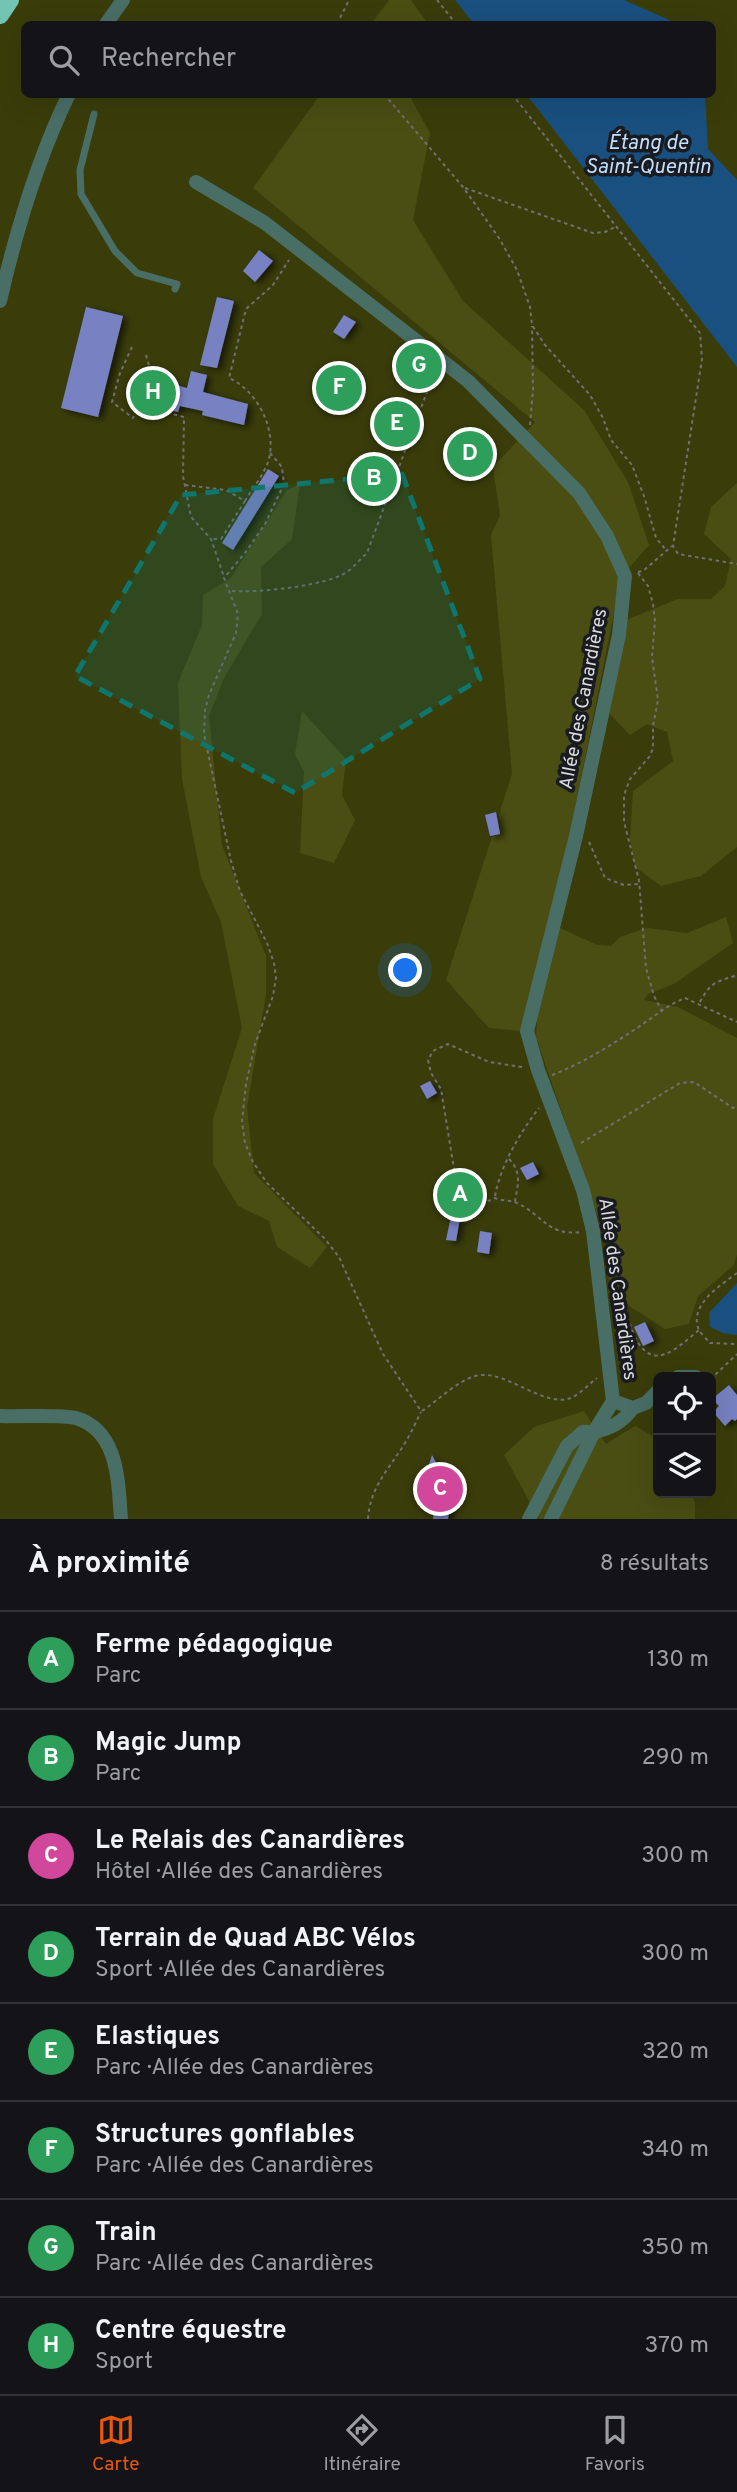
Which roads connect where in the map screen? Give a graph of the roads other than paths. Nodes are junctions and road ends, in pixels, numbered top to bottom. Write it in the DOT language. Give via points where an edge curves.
graph roads {
  1 [pos="10,0"];
  2 [pos="123,0"];
  3 [pos="0,15"];
  4 [pos="108,21"];
  5 [pos="67,98"];
  6 [pos="94,114"];
  7 [pos="196,182"];
  8 [pos="175,289"];
  9 [pos="0,302"];
  10 [pos="653,1396"];
  11 [pos="613,1401"];
  12 [pos="633,1408"];
  13 [pos="0,1416"];
  14 [pos="594,1432"];
  15 [pos="121,1519"];
  16 [pos="529,1519"];
  17 [pos="551,1519"];
  1 -- 3 [label="main road"];
  2 -- 4 [label="street"];
  5 -- 9 [label="street" via="24,209"];
  6 -- 8 [label="lane" via="80,170 80,194 116,251 137,273 177,284"];
  7 -- 11 [label="street, Allée des Canardières" via="265,223 468,381 579,493 607,536 625,576 619,635 576,836 527,1031 593,1231"];
  10 -- 12 [label="street"];
  11 -- 12 [label="street, Allée des Canardières"];
  11 -- 14 [label="street, Allée des Canardières"];
  12 -- 14 [label="street, Allée des Canardières" via="608,1430"];
  13 -- 15 [label="street" via="75,1418 96,1428 110,1447"];
  14 -- 16 [label="street, Allée des Canardières" via="583,1432 567,1446"];
  14 -- 17 [label="street, Allée des Canardières"];
}
